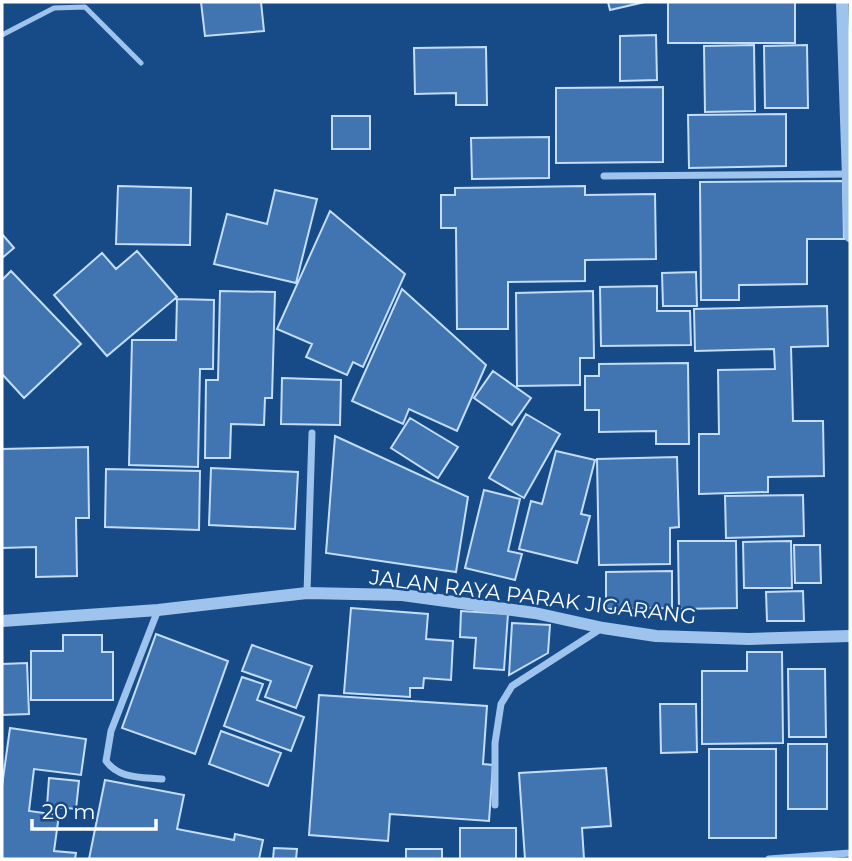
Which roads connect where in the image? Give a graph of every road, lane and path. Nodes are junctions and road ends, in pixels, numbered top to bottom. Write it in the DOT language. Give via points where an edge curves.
graph roads {
  1 [pos="842,2"];
  2 [pos="2,35"];
  3 [pos="141,63"];
  4 [pos="850,174"];
  5 [pos="604,176"];
  6 [pos="850,236"];
  7 [pos="312,433"];
  8 [pos="307,593"];
  9 [pos="158,610"];
  10 [pos="2,621"];
  11 [pos="603,628"];
  12 [pos="850,636"];
  13 [pos="162,779"];
  14 [pos="495,805"];
  15 [pos="850,853"];
  16 [pos="769,859"];
  1 -- 4 [label="street"];
  2 -- 3 [label="lane" via="54,8 85,7"];
  4 -- 5 [label="street"];
  4 -- 6 [label="street"];
  7 -- 8 [label="street"];
  8 -- 9 [label="street, JALAN RAYA PARAK JIGARANG"];
  8 -- 11 [label="street, JALAN RAYA PARAK JIGARANG" via="402,595 536,613"];
  9 -- 10 [label="street, JALAN RAYA PARAK JIGARANG"];
  9 -- 13 [label="street" via="111,731 106,761 122,775"];
  11 -- 12 [label="street, JALAN RAYA PARAK JIGARANG" via="656,636"];
  11 -- 14 [label="street" via="512,686 501,704 495,743"];
  15 -- 16 [label="street"];
}
